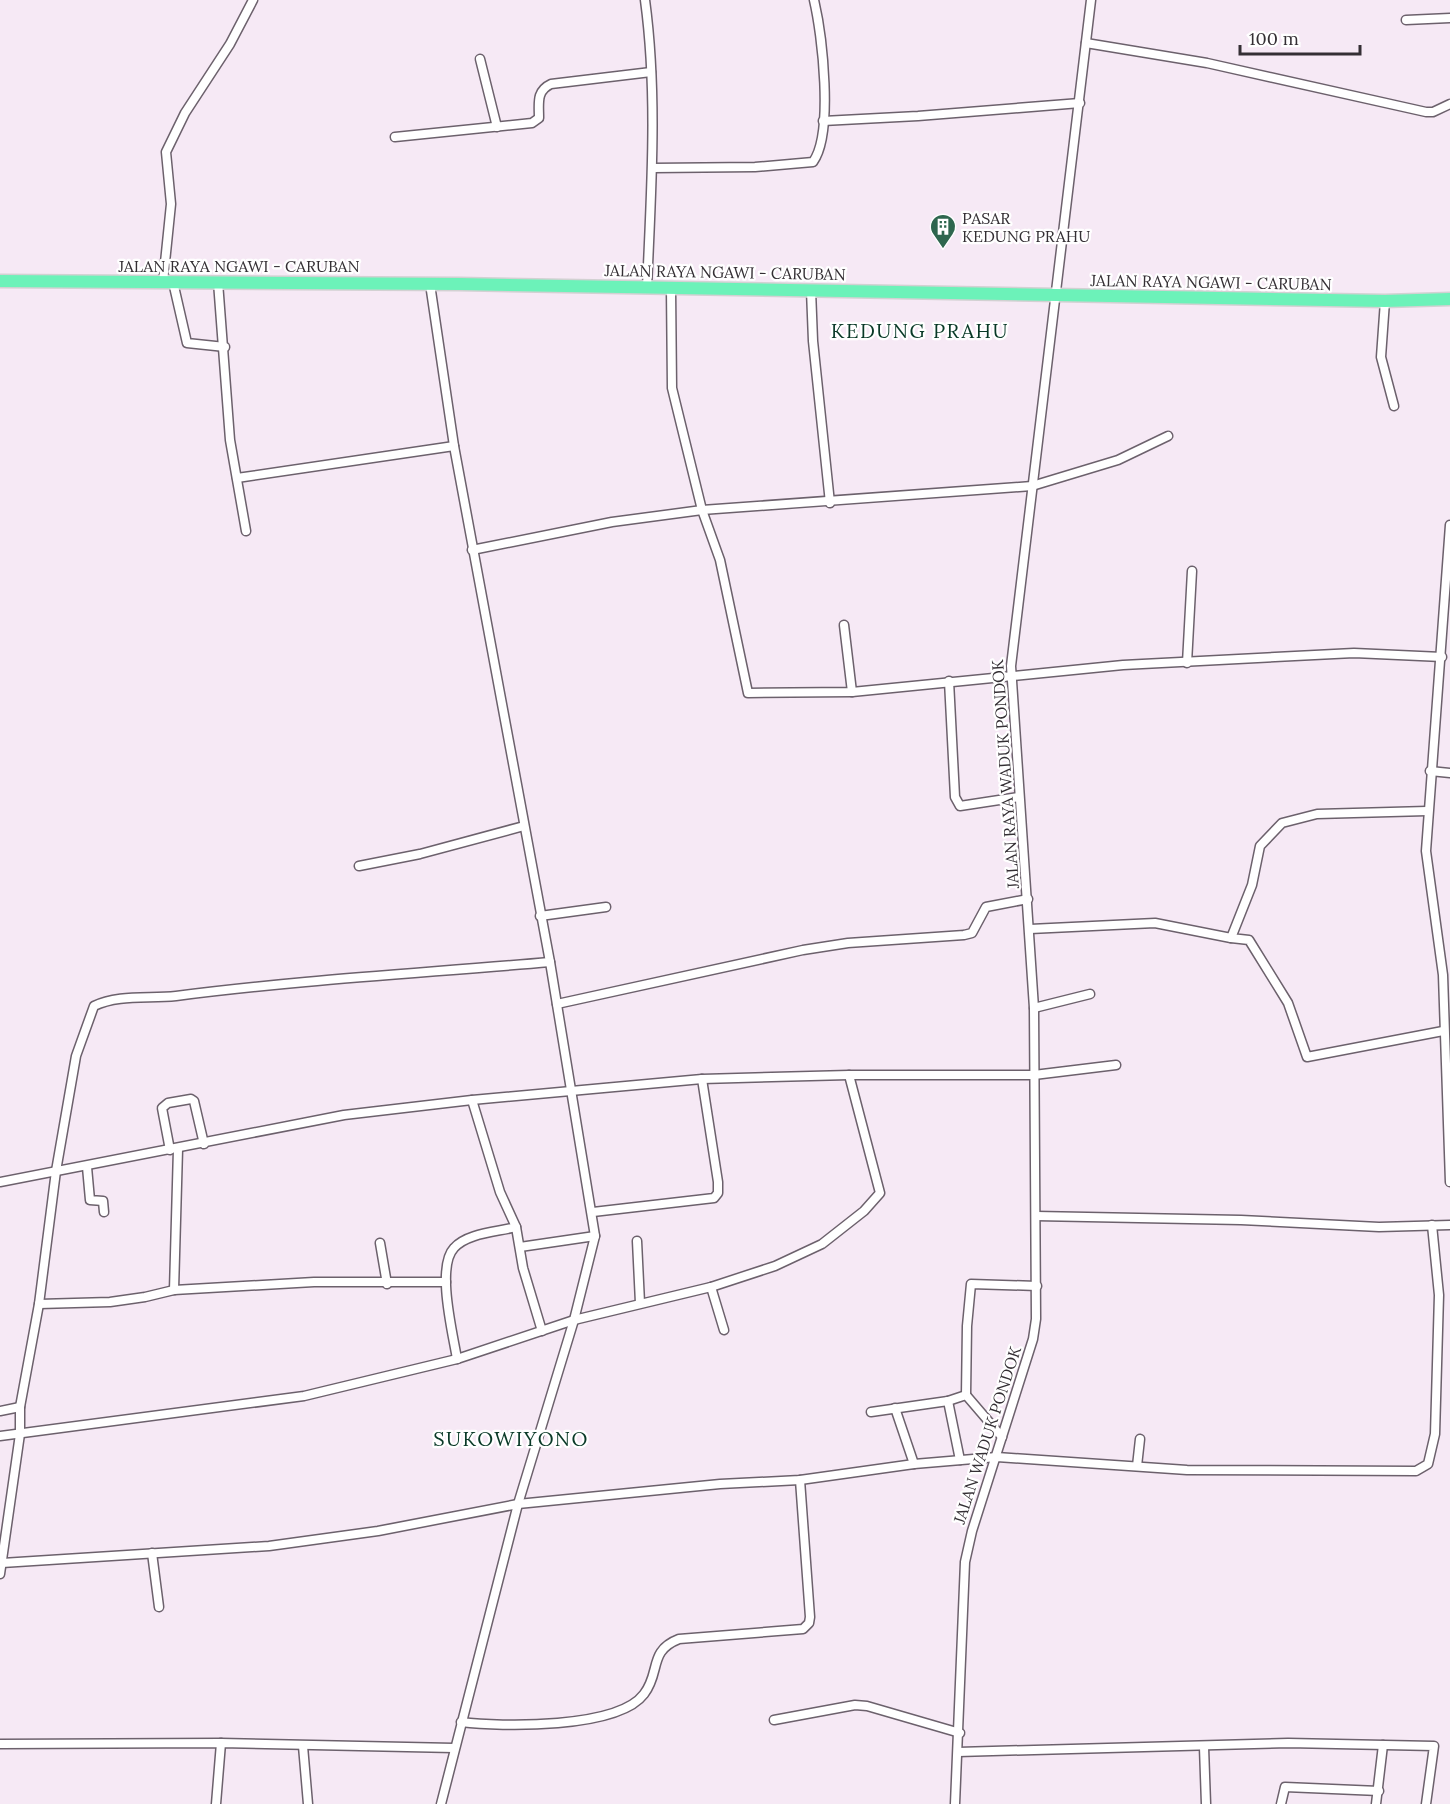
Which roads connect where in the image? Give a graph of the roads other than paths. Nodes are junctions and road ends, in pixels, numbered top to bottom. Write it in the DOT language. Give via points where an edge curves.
graph roads {
  1 [pos="253,0"];
  2 [pos="645,0"];
  3 [pos="824,0"];
  4 [pos="1091,0"];
  5 [pos="814,1"];
  6 [pos="1450,18"];
  7 [pos="1406,20"];
  8 [pos="1086,43"];
  9 [pos="480,59"];
  10 [pos="651,72"];
  11 [pos="1080,103"];
  12 [pos="1450,104"];
  13 [pos="823,121"];
  14 [pos="497,127"];
  15 [pos="395,137"];
  16 [pos="653,168"];
  17 [pos="0,281"];
  18 [pos="162,282"];
  19 [pos="218,282"];
  20 [pos="430,284"];
  21 [pos="647,288"];
  22 [pos="671,289"];
  23 [pos="811,290"];
  24 [pos="1054,295"];
  25 [pos="1450,299"];
  26 [pos="1385,301"];
  27 [pos="225,347"];
  28 [pos="1394,406"];
  29 [pos="1168,436"];
  30 [pos="454,446"];
  31 [pos="237,478"];
  32 [pos="1032,486"];
  33 [pos="830,503"];
  34 [pos="702,510"];
  35 [pos="1450,525"];
  36 [pos="246,531"];
  37 [pos="472,550"];
  38 [pos="1192,571"];
  39 [pos="1447,615"];
  40 [pos="844,625"];
  41 [pos="1442,657"];
  42 [pos="1187,663"];
  43 [pos="1011,676"];
  44 [pos="949,681"];
  45 [pos="852,692"];
  46 [pos="1430,771"];
  47 [pos="1450,773"];
  48 [pos="1019,797"];
  49 [pos="1427,811"];
  50 [pos="524,826"];
  51 [pos="359,866"];
  52 [pos="1028,899"];
  53 [pos="606,907"];
  54 [pos="540,916"];
  55 [pos="1030,929"];
  56 [pos="1231,938"];
  57 [pos="550,962"];
  58 [pos="1090,994"];
  59 [pos="557,1004"];
  60 [pos="1034,1008"];
  61 [pos="1443,1031"];
  62 [pos="1116,1065"];
  63 [pos="849,1075"];
  64 [pos="1034,1075"];
  65 [pos="702,1079"];
  66 [pos="572,1091"];
  67 [pos="472,1100"];
  68 [pos="204,1144"];
  69 [pos="174,1149"];
  70 [pos="87,1167"];
  71 [pos="56,1171"];
  72 [pos="0,1182"];
  73 [pos="1450,1182"];
  74 [pos="104,1212"];
  75 [pos="593,1212"];
  76 [pos="1036,1216"];
  77 [pos="1450,1225"];
  78 [pos="1432,1226"];
  79 [pos="516,1227"];
  80 [pos="596,1236"];
  81 [pos="637,1241"];
  82 [pos="380,1243"];
  83 [pos="520,1247"];
  84 [pos="446,1282"];
  85 [pos="387,1284"];
  86 [pos="1037,1286"];
  87 [pos="711,1287"];
  88 [pos="174,1290"];
  89 [pos="640,1303"];
  90 [pos="39,1304"];
  91 [pos="574,1320"];
  92 [pos="724,1330"];
  93 [pos="542,1331"];
  94 [pos="457,1359"];
  95 [pos="966,1395"];
  96 [pos="948,1401"];
  97 [pos="20,1407"];
  98 [pos="895,1408"];
  99 [pos="0,1410"];
  100 [pos="871,1412"];
  101 [pos="20,1434"];
  102 [pos="0,1436"];
  103 [pos="1002,1437"];
  104 [pos="1140,1439"];
  105 [pos="997,1457"];
  106 [pos="960,1460"];
  107 [pos="914,1464"];
  108 [pos="1137,1466"];
  109 [pos="800,1480"];
  110 [pos="518,1504"];
  111 [pos="2,1547"];
  112 [pos="152,1553"];
  113 [pos="2,1563"];
  114 [pos="0,1574"];
  115 [pos="159,1607"];
  116 [pos="774,1720"];
  117 [pos="461,1722"];
  118 [pos="960,1733"];
  119 [pos="221,1743"];
  120 [pos="0,1744"];
  121 [pos="1383,1745"];
  122 [pos="303,1746"];
  123 [pos="1204,1747"];
  124 [pos="454,1748"];
  125 [pos="958,1752"];
  126 [pos="1378,1791"];
  127 [pos="216,1804"];
  128 [pos="308,1804"];
  129 [pos="441,1804"];
  130 [pos="956,1804"];
  131 [pos="1206,1804"];
  132 [pos="1281,1804"];
  133 [pos="1376,1804"];
  134 [pos="1426,1804"];
  1 -- 18 [label="street" via="166,152 171,204"];
  2 -- 10 [label="street"];
  3 -- 5 [label="street"];
  4 -- 8 [label="street"];
  5 -- 13 [label="street" via="824,48"];
  6 -- 7 [label="street"];
  8 -- 11 [label="street"];
  8 -- 12 [label="street" via="1207,63 1426,112"];
  9 -- 14 [label="street"];
  10 -- 14 [label="street" via="551,84 540,94 537,121"];
  10 -- 16 [label="street"];
  11 -- 13 [label="street"];
  11 -- 24 [label="street"];
  13 -- 16 [label="street" via="817,156 808,163"];
  14 -- 15 [label="street"];
  16 -- 21 [label="street"];
  17 -- 18 [label="highway, JALAN RAYA NGAWI - CARUBAN"];
  18 -- 19 [label="highway, JALAN RAYA NGAWI - CARUBAN"];
  18 -- 27 [label="street" via="187,343"];
  19 -- 20 [label="highway, JALAN RAYA NGAWI - CARUBAN"];
  19 -- 27 [label="street"];
  20 -- 21 [label="highway, JALAN RAYA NGAWI - CARUBAN"];
  20 -- 30 [label="street"];
  21 -- 22 [label="highway, JALAN RAYA NGAWI - CARUBAN"];
  22 -- 23 [label="highway, JALAN RAYA NGAWI - CARUBAN"];
  22 -- 34 [label="street" via="672,388"];
  23 -- 24 [label="highway, JALAN RAYA NGAWI - CARUBAN"];
  23 -- 33 [label="street"];
  24 -- 26 [label="highway, JALAN RAYA NGAWI - CARUBAN"];
  24 -- 32 [label="street, JALAN RAYA WADUK PONDOK"];
  25 -- 26 [label="highway, JALAN RAYA NGAWI - CARUBAN"];
  26 -- 28 [label="street" via="1381,357"];
  27 -- 31 [label="street" via="230,440"];
  29 -- 32 [label="street" via="1118,460"];
  30 -- 31 [label="street"];
  30 -- 37 [label="street"];
  31 -- 36 [label="street"];
  32 -- 33 [label="street"];
  32 -- 43 [label="street, JALAN RAYA WADUK PONDOK"];
  33 -- 34 [label="street"];
  34 -- 37 [label="street" via="612,522"];
  34 -- 45 [label="street" via="720,560 747,693"];
  35 -- 39 [label="street"];
  37 -- 50 [label="street"];
  38 -- 42 [label="street"];
  39 -- 41 [label="street"];
  40 -- 45 [label="street"];
  41 -- 42 [label="street" via="1354,653"];
  41 -- 46 [label="street"];
  42 -- 43 [label="street"];
  43 -- 44 [label="street"];
  43 -- 48 [label="street, JALAN RAYA WADUK PONDOK"];
  44 -- 45 [label="street"];
  44 -- 48 [label="street" via="955,797 960,806"];
  46 -- 47 [label="street"];
  46 -- 49 [label="street"];
  48 -- 52 [label="street, JALAN RAYA WADUK PONDOK"];
  49 -- 56 [label="street" via="1317,814 1282,824 1260,846 1252,885"];
  49 -- 61 [label="street" via="1426,851 1443,975"];
  50 -- 51 [label="street"];
  50 -- 54 [label="street"];
  52 -- 55 [label="street, JALAN RAYA WADUK PONDOK"];
  52 -- 59 [label="street" via="986,907 972,933 964,935 803,950"];
  53 -- 54 [label="street"];
  54 -- 57 [label="street"];
  55 -- 56 [label="street" via="1155,923"];
  55 -- 60 [label="street, JALAN RAYA WADUK PONDOK"];
  56 -- 61 [label="street" via="1249,940 1288,1003 1307,1057"];
  57 -- 59 [label="street"];
  57 -- 71 [label="street" via="298,981 102,1002 90,1012 76,1056"];
  58 -- 60 [label="street"];
  59 -- 66 [label="street"];
  60 -- 64 [label="street, JALAN RAYA WADUK PONDOK"];
  61 -- 73 [label="street"];
  62 -- 64 [label="street"];
  63 -- 64 [label="street"];
  63 -- 65 [label="street"];
  63 -- 87 [label="street" via="878,1180 880,1193 875,1201 806,1253"];
  64 -- 76 [label="street, JALAN WADUK PONDOK"];
  65 -- 66 [label="street"];
  65 -- 75 [label="street" via="718,1182 714,1198"];
  66 -- 67 [label="street"];
  66 -- 75 [label="street"];
  67 -- 68 [label="street" via="360,1112"];
  67 -- 79 [label="street" via="500,1192"];
  68 -- 69 [label="street"];
  68 -- 69 [label="street" via="194,1101 168,1103 162,1108"];
  69 -- 70 [label="street"];
  69 -- 88 [label="street"];
  70 -- 71 [label="street"];
  70 -- 74 [label="street" via="90,1201 103,1201"];
  71 -- 72 [label="street"];
  71 -- 90 [label="street"];
  75 -- 80 [label="street"];
  76 -- 78 [label="street"];
  76 -- 86 [label="street, JALAN WADUK PONDOK"];
  77 -- 78 [label="street"];
  78 -- 108 [label="street" via="1439,1295 1435,1434 1428,1464 1423,1469 1187,1470"];
  79 -- 83 [label="street"];
  79 -- 84 [label="street" via="467,1239 453,1248"];
  80 -- 83 [label="street"];
  80 -- 91 [label="street"];
  81 -- 89 [label="street"];
  82 -- 85 [label="street"];
  83 -- 93 [label="street"];
  84 -- 85 [label="street"];
  84 -- 94 [label="street"];
  85 -- 88 [label="street" via="314,1282"];
  86 -- 95 [label="street" via="971,1284"];
  86 -- 103 [label="street, JALAN WADUK PONDOK" via="1034,1339"];
  87 -- 89 [label="street"];
  87 -- 92 [label="street"];
  88 -- 90 [label="street" via="110,1302"];
  89 -- 91 [label="street"];
  90 -- 97 [label="street"];
  91 -- 93 [label="street"];
  91 -- 110 [label="street"];
  93 -- 94 [label="street"];
  94 -- 101 [label="street" via="304,1396"];
  95 -- 96 [label="street"];
  95 -- 103 [label="street"];
  96 -- 98 [label="street"];
  96 -- 106 [label="street"];
  97 -- 99 [label="street"];
  97 -- 101 [label="street"];
  98 -- 100 [label="street"];
  98 -- 107 [label="street"];
  101 -- 102 [label="street"];
  101 -- 111 [label="street"];
  103 -- 105 [label="street, JALAN WADUK PONDOK"];
  104 -- 108 [label="street"];
  105 -- 106 [label="street"];
  105 -- 108 [label="street"];
  105 -- 118 [label="street, JALAN WADUK PONDOK" via="965,1562"];
  106 -- 107 [label="street"];
  107 -- 109 [label="street"];
  109 -- 110 [label="street"];
  109 -- 117 [label="street" via="810,1617 803,1629 679,1639 666,1644 643,1696 610,1714 511,1726"];
  110 -- 112 [label="street" via="321,1540"];
  110 -- 117 [label="street"];
  111 -- 113 [label="street"];
  112 -- 113 [label="street"];
  112 -- 115 [label="street"];
  113 -- 114 [label="street"];
  116 -- 118 [label="street" via="855,1705"];
  117 -- 124 [label="street"];
  118 -- 125 [label="street, JALAN WADUK PONDOK"];
  119 -- 120 [label="street"];
  119 -- 122 [label="street"];
  119 -- 127 [label="street"];
  121 -- 123 [label="street" via="1288,1743"];
  121 -- 126 [label="street"];
  121 -- 134 [label="street" via="1434,1746"];
  122 -- 124 [label="street"];
  122 -- 128 [label="street"];
  123 -- 125 [label="street"];
  123 -- 131 [label="street"];
  124 -- 129 [label="street"];
  125 -- 130 [label="street, JALAN WADUK PONDOK"];
  126 -- 132 [label="street" via="1285,1787"];
  126 -- 133 [label="street"];
}
